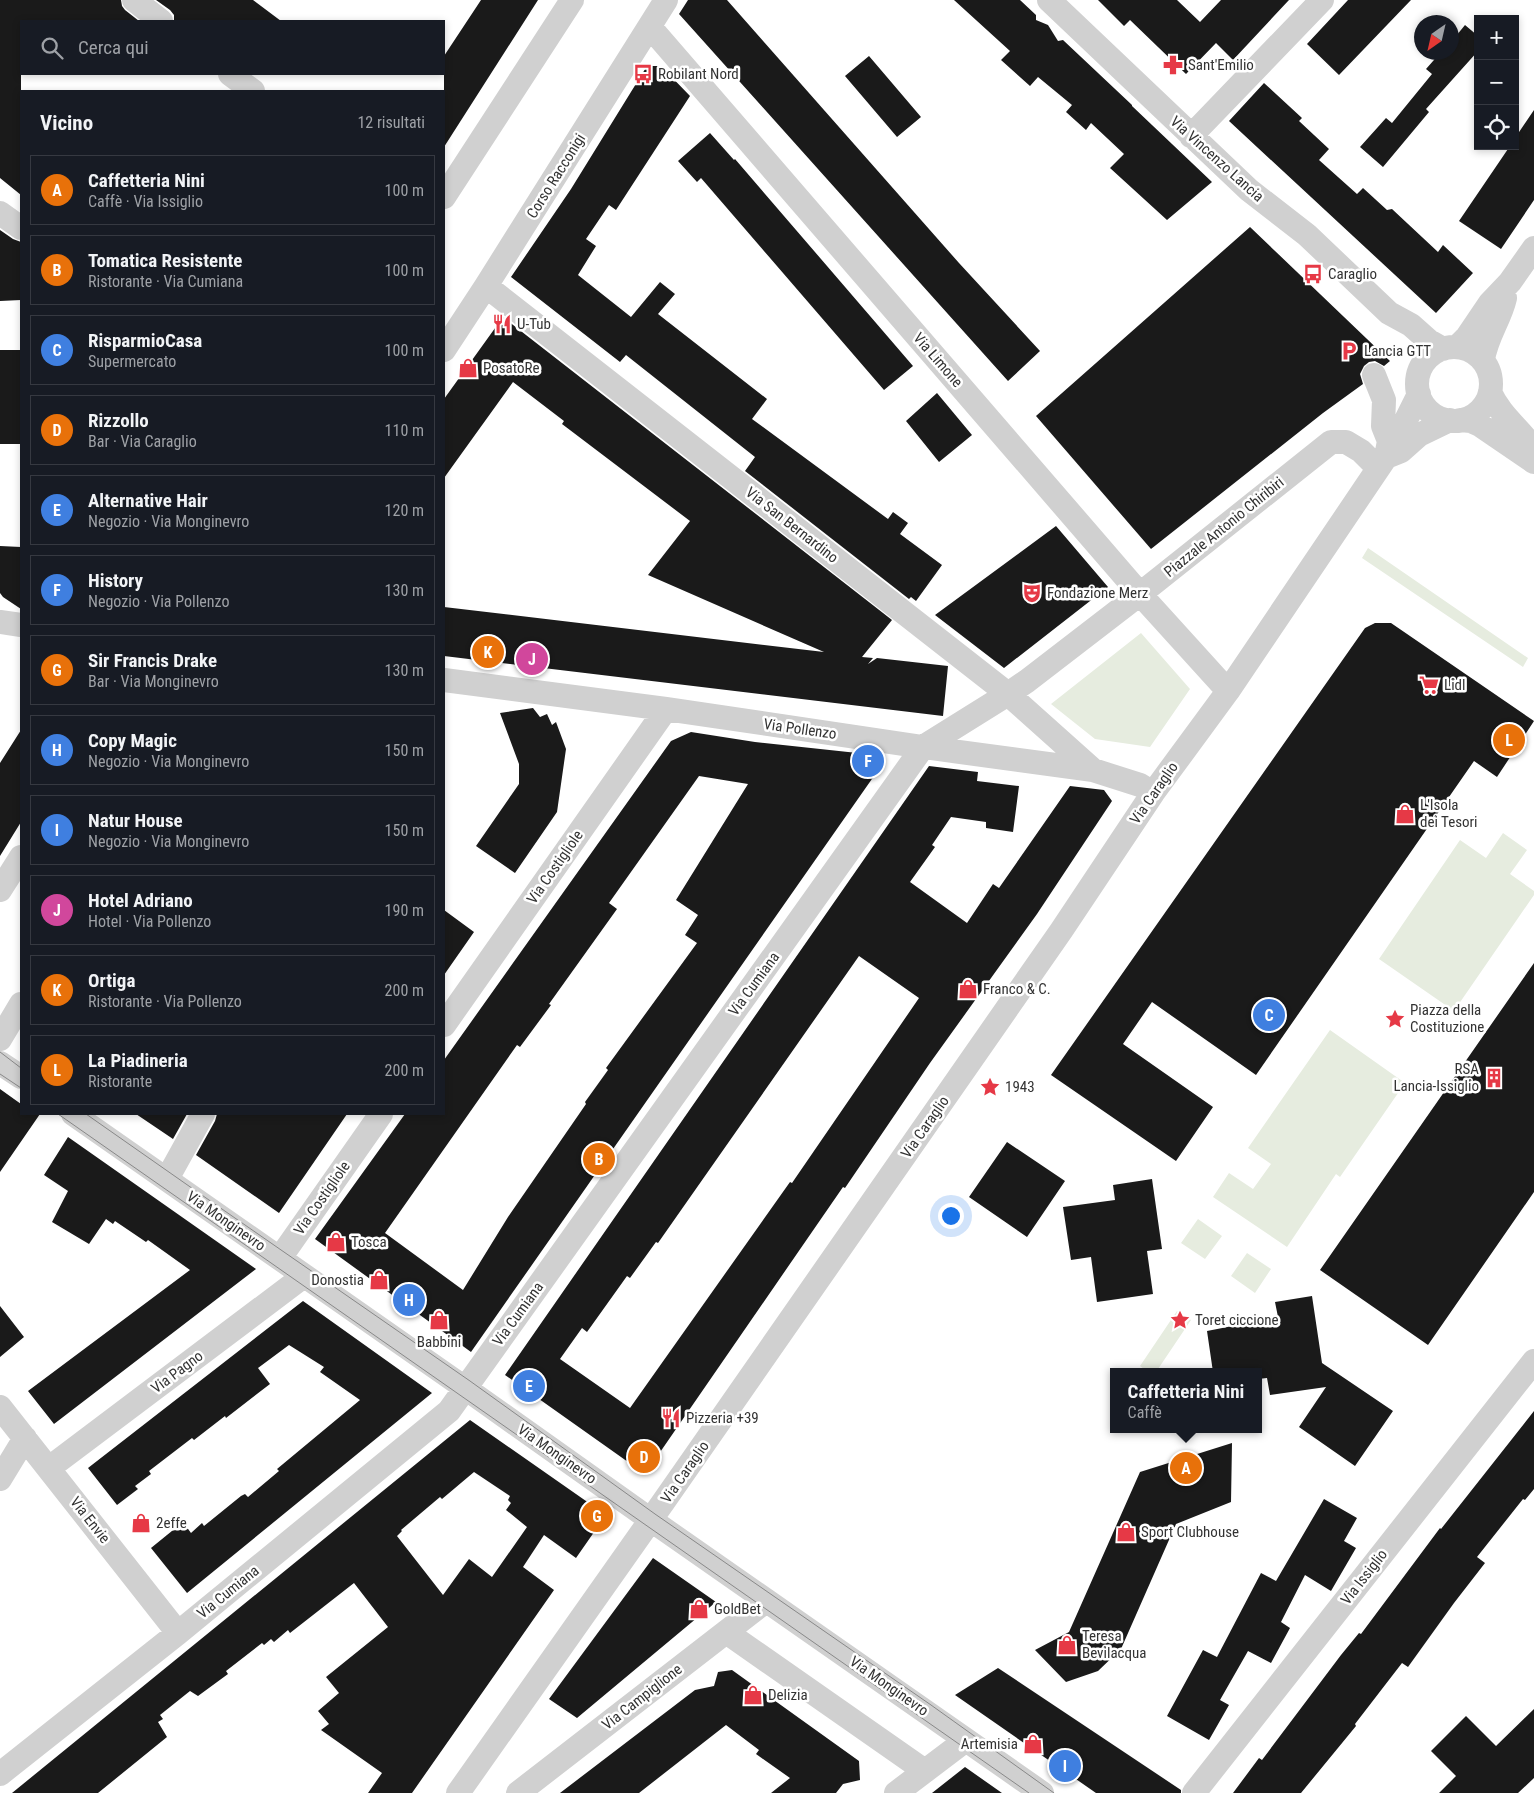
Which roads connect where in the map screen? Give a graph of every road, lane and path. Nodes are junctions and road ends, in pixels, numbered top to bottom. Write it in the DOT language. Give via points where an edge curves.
graph roads {
  1 [pos="134,0"];
  2 [pos="572,0"];
  3 [pos="666,0"];
  4 [pos="1049,0"];
  5 [pos="1322,0"];
  6 [pos="160,20"];
  7 [pos="650,28"];
  8 [pos="231,75"];
  9 [pos="252,90"];
  10 [pos="1191,136"];
  11 [pos="445,195"];
  12 [pos="0,213"];
  13 [pos="20,227"];
  14 [pos="1531,260"];
  15 [pos="1510,282"];
  16 [pos="486,286"];
  17 [pos="1389,312"];
  18 [pos="445,348"];
  19 [pos="1450,348"];
  20 [pos="1483,360"];
  21 [pos="1419,380"];
  22 [pos="1490,392"];
  23 [pos="1455,420"];
  24 [pos="1534,449"];
  25 [pos="1384,456"];
  26 [pos="1534,462"];
  27 [pos="1140,594"];
  28 [pos="0,622"];
  29 [pos="20,625"];
  30 [pos="445,680"];
  31 [pos="1228,691"];
  32 [pos="1008,694"];
  33 [pos="666,709"];
  34 [pos="923,747"];
  35 [pos="1093,770"];
  36 [pos="1153,793"];
  37 [pos="20,859"];
  38 [pos="0,890"];
  39 [pos="20,1006"];
  40 [pos="445,1024"];
  41 [pos="0,1039"];
  42 [pos="0,1063"];
  43 [pos="20,1076"];
  44 [pos="74,1115"];
  45 [pos="202,1115"];
  46 [pos="380,1115"];
  47 [pos="167,1179"];
  48 [pos="280,1258"];
  49 [pos="304,1276"];
  50 [pos="1534,1361"];
  51 [pos="465,1388"];
  52 [pos="0,1407"];
  53 [pos="25,1438"];
  54 [pos="49,1468"];
  55 [pos="0,1478"];
  56 [pos="651,1520"];
  57 [pos="766,1601"];
  58 [pos="726,1632"];
  59 [pos="178,1633"];
  60 [pos="966,1740"];
  61 [pos="925,1771"];
  62 [pos="0,1774"];
  63 [pos="458,1793"];
  64 [pos="518,1793"];
  65 [pos="896,1793"];
  66 [pos="1042,1793"];
  67 [pos="1194,1793"];
  1 -- 6 [label="street"];
  2 -- 11 [label="street"];
  3 -- 7 [label="street, Corso Racconigi"];
  4 -- 10 [label="street, Via Vincenzo Lancia"];
  5 -- 10 [label="street"];
  7 -- 16 [label="street, Corso Racconigi"];
  7 -- 27 [label="street, Via Limone"];
  8 -- 9 [label="street"];
  10 -- 17 [label="street, Via Vincenzo Lancia" via="1249,190 1307,234"];
  12 -- 13 [label="street"];
  14 -- 15 [label="street"];
  15 -- 19 [label="street" via="1466,337"];
  15 -- 20 [label="street"];
  16 -- 18 [label="street, Corso Racconigi"];
  16 -- 32 [label="street, Via San Bernardino"];
  17 -- 19 [label="street, Via Vincenzo Lancia" via="1429,341"];
  17 -- 21 [label="street, Via Vincenzo Lancia" via="1413,350"];
  19 -- 20 [label="street" via="1464,348"];
  19 -- 21 [label="street" via="1428,357"];
  20 -- 22 [label="street" via="1489,370"];
  21 -- 23 [label="street" via="1430,410 1439,417"];
  21 -- 25 [label="street, Via Caraglio" via="1405,422"];
  21 -- 25 [label="street" via="1384,382 1374,375 1384,400"];
  22 -- 23 [label="street" via="1479,411"];
  22 -- 24 [label="street" via="1495,403"];
  23 -- 25 [label="street, Via Caraglio" via="1419,435 1401,451"];
  23 -- 26 [label="street" via="1480,425"];
  25 -- 27 [label="street, Piazzale Antonio Chiribiri" via="1361,451 1346,442 1331,442"];
  25 -- 31 [label="street, Via Caraglio"];
  27 -- 31 [label="street, Via Limone"];
  27 -- 32 [label="street, Piazzale Antonio Chiribiri"];
  28 -- 29 [label="street"];
  30 -- 33 [label="street, Via Pollenzo"];
  31 -- 36 [label="street, Via Caraglio"];
  32 -- 34 [label="street, Piazzale Antonio Chiribiri"];
  32 -- 35 [label="street, Via San Bernardino"];
  33 -- 34 [label="street, Via Pollenzo"];
  33 -- 40 [label="street, Via Costigliole"];
  34 -- 35 [label="street, Via Pollenzo"];
  34 -- 51 [label="street, Via Cumiana"];
  35 -- 36 [label="street, Via Pollenzo" via="1140,785"];
  36 -- 56 [label="street, Via Caraglio" via="1062,931"];
  37 -- 38 [label="street"];
  39 -- 41 [label="street"];
  42 -- 43 [label="street"];
  44 -- 47 [label="street, Via Monginevro"];
  45 -- 47 [label="street"];
  46 -- 48 [label="street, Via Costigliole"];
  47 -- 48 [label="street, Via Monginevro"];
  48 -- 49 [label="street, Via Monginevro"];
  49 -- 51 [label="street, Via Monginevro"];
  49 -- 54 [label="street, Via Pagno"];
  50 -- 67 [label="street, Via Issiglio"];
  51 -- 56 [label="street, Via Monginevro"];
  51 -- 59 [label="street, Via Cumiana" via="448,1411"];
  52 -- 53 [label="street, Via Envie"];
  53 -- 54 [label="street, Via Envie"];
  53 -- 55 [label="street"];
  54 -- 59 [label="street, Via Envie"];
  56 -- 57 [label="street, Via Monginevro"];
  56 -- 63 [label="street, Via Caraglio"];
  57 -- 58 [label="street, Via Campiglione"];
  57 -- 60 [label="street, Via Monginevro"];
  58 -- 61 [label="street"];
  58 -- 64 [label="street, Via Campiglione"];
  59 -- 62 [label="street, Via Cumiana"];
  60 -- 61 [label="street"];
  60 -- 66 [label="street, Via Monginevro"];
  61 -- 65 [label="street"];
}
